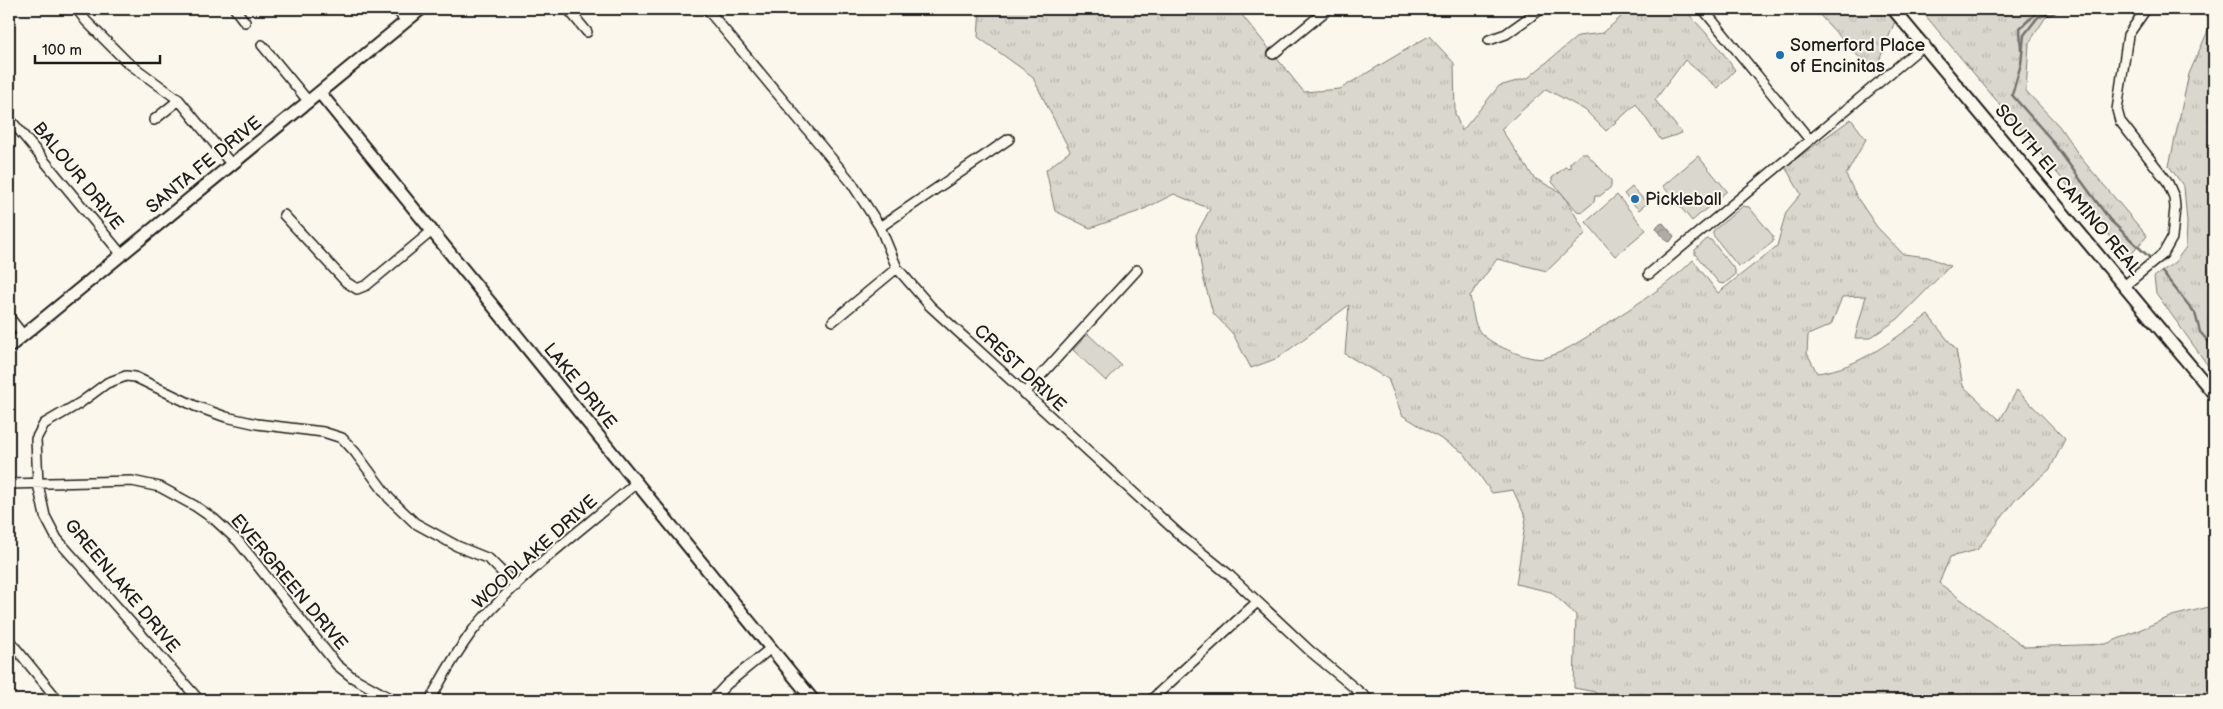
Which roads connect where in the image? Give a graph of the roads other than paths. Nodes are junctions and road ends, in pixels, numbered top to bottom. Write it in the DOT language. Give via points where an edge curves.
graph roads {
  1 [pos="77,9"];
  2 [pos="234,9"];
  3 [pos="396,9"];
  4 [pos="421,9"];
  5 [pos="568,9"];
  6 [pos="707,9"];
  7 [pos="1328,9"];
  8 [pos="1541,9"];
  9 [pos="1703,9"];
  10 [pos="1893,9"];
  11 [pos="2146,9"];
  12 [pos="406,21"];
  13 [pos="245,22"];
  14 [pos="588,32"];
  15 [pos="1489,40"];
  16 [pos="1925,44"];
  17 [pos="262,45"];
  18 [pos="1273,54"];
  19 [pos="320,93"];
  20 [pos="179,100"];
  21 [pos="309,102"];
  22 [pos="9,118"];
  23 [pos="154,120"];
  24 [pos="1009,139"];
  25 [pos="1810,140"];
  26 [pos="232,165"];
  27 [pos="284,215"];
  28 [pos="880,227"];
  29 [pos="432,232"];
  30 [pos="122,255"];
  31 [pos="897,268"];
  32 [pos="1137,270"];
  33 [pos="1649,274"];
  34 [pos="2124,286"];
  35 [pos="9,317"];
  36 [pos="833,321"];
  37 [pos="23,335"];
  38 [pos="9,347"];
  39 [pos="1024,394"];
  40 [pos="2214,394"];
  41 [pos="636,483"];
  42 [pos="9,484"];
  43 [pos="38,484"];
  44 [pos="516,586"];
  45 [pos="1256,603"];
  46 [pos="9,640"];
  47 [pos="771,648"];
  48 [pos="58,700"];
  49 [pos="199,700"];
  50 [pos="393,700"];
  51 [pos="430,700"];
  52 [pos="712,700"];
  53 [pos="813,700"];
  54 [pos="1151,700"];
  55 [pos="1369,700"];
  1 -- 20 [label="street" via="127,62"];
  2 -- 13 [label="street"];
  3 -- 12 [label="street"];
  4 -- 12 [label="main road, SANTA FE DRIVE"];
  5 -- 14 [label="street"];
  6 -- 28 [label="street, CREST DRIVE" via="851,182"];
  7 -- 18 [label="street"];
  8 -- 15 [label="street" via="1506,34"];
  9 -- 25 [label="street"];
  10 -- 16 [label="main road, SOUTH EL CAMINO REAL"];
  11 -- 34 [label="street" via="2128,36 2117,110 2120,122 2167,181 2175,208 2172,238 2163,254"];
  12 -- 19 [label="main road, SANTA FE DRIVE"];
  16 -- 25 [label="street"];
  16 -- 34 [label="main road, SOUTH EL CAMINO REAL"];
  17 -- 21 [label="street"];
  19 -- 21 [label="main road, SANTA FE DRIVE"];
  19 -- 29 [label="main road, LAKE DRIVE"];
  20 -- 23 [label="street"];
  20 -- 26 [label="street"];
  21 -- 26 [label="main road, SANTA FE DRIVE"];
  22 -- 30 [label="street, BALOUR DRIVE"];
  24 -- 28 [label="street"];
  25 -- 33 [label="street"];
  26 -- 30 [label="main road, SANTA FE DRIVE"];
  27 -- 29 [label="street" via="346,282 358,289"];
  28 -- 31 [label="street, CREST DRIVE"];
  29 -- 41 [label="main road, LAKE DRIVE"];
  30 -- 37 [label="main road, SANTA FE DRIVE"];
  31 -- 36 [label="street"];
  31 -- 39 [label="street, CREST DRIVE" via="930,306"];
  32 -- 39 [label="street"];
  34 -- 40 [label="main road, SOUTH EL CAMINO REAL"];
  35 -- 37 [label="street"];
  37 -- 38 [label="main road, SANTA FE DRIVE"];
  39 -- 45 [label="street, CREST DRIVE" via="1181,536 1228,574"];
  41 -- 44 [label="street, WOODLAKE DRIVE"];
  41 -- 47 [label="main road, LAKE DRIVE"];
  42 -- 43 [label="street, EVERGREEN DRIVE"];
  43 -- 44 [label="street, GREENLAKE DRIVE" via="36,440 44,424 120,376 135,377 226,417 323,432 342,438 389,498 415,523 489,559"];
  43 -- 49 [label="street, GREENLAKE DRIVE" via="45,516 57,539"];
  43 -- 50 [label="street, EVERGREEN DRIVE" via="132,481 160,487 195,506 238,541 337,665"];
  44 -- 51 [label="street, WOODLAKE DRIVE" via="471,634"];
  45 -- 54 [label="street"];
  45 -- 55 [label="street, CREST DRIVE"];
  46 -- 48 [label="street"];
  47 -- 52 [label="street"];
  47 -- 53 [label="main road, LAKE DRIVE"];
}
